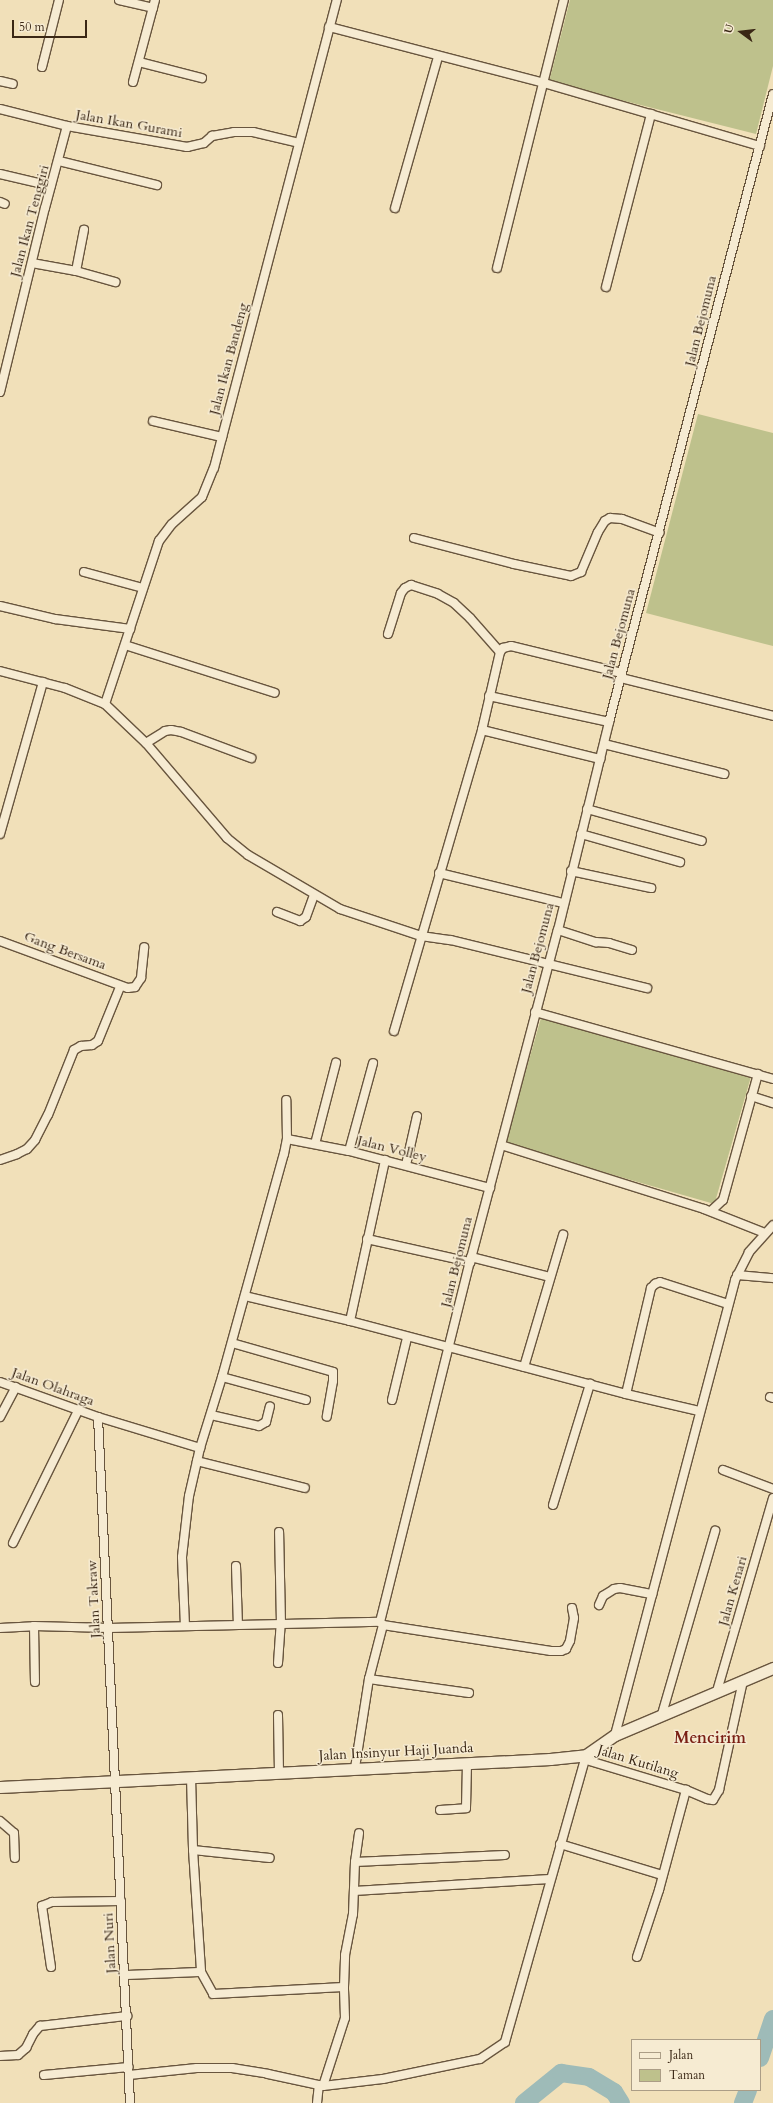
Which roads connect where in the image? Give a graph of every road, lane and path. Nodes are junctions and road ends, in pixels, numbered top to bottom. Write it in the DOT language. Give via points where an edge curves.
graph roads {
  1 [pos="59,0"];
  2 [pos="119,0"];
  3 [pos="337,0"];
  4 [pos="564,0"];
  5 [pos="154,4"];
  6 [pos="329,27"];
  7 [pos="438,57"];
  8 [pos="139,62"];
  9 [pos="42,67"];
  10 [pos="202,78"];
  11 [pos="0,81"];
  12 [pos="133,82"];
  13 [pos="544,83"];
  14 [pos="13,84"];
  15 [pos="773,94"];
  16 [pos="0,109"];
  17 [pos="651,114"];
  18 [pos="67,126"];
  19 [pos="299,143"];
  20 [pos="760,146"];
  21 [pos="59,161"];
  22 [pos="0,174"];
  23 [pos="157,185"];
  24 [pos="51,186"];
  25 [pos="394,208"];
  26 [pos="84,230"];
  27 [pos="32,263"];
  28 [pos="497,268"];
  29 [pos="76,271"];
  30 [pos="115,282"];
  31 [pos="606,287"];
  32 [pos="0,392"];
  33 [pos="153,421"];
  34 [pos="222,436"];
  35 [pos="660,533"];
  36 [pos="414,538"];
  37 [pos="84,572"];
  38 [pos="143,588"];
  39 [pos="0,606"];
  40 [pos="130,629"];
  41 [pos="388,634"];
  42 [pos="125,645"];
  43 [pos="500,652"];
  44 [pos="0,671"];
  45 [pos="621,675"];
  46 [pos="44,682"];
  47 [pos="275,693"];
  48 [pos="489,696"];
  49 [pos="106,704"];
  50 [pos="773,716"];
  51 [pos="609,722"];
  52 [pos="482,730"];
  53 [pos="146,743"];
  54 [pos="604,744"];
  55 [pos="251,758"];
  56 [pos="600,759"];
  57 [pos="724,774"];
  58 [pos="587,809"];
  59 [pos="2,820"];
  60 [pos="0,834"];
  61 [pos="581,834"];
  62 [pos="702,841"];
  63 [pos="680,862"];
  64 [pos="572,871"];
  65 [pos="439,873"];
  66 [pos="652,888"];
  67 [pos="314,895"];
  68 [pos="563,903"];
  69 [pos="276,912"];
  70 [pos="558,930"];
  71 [pos="421,936"];
  72 [pos="0,940"];
  73 [pos="144,947"];
  74 [pos="632,950"];
  75 [pos="548,962"];
  76 [pos="120,987"];
  77 [pos="647,988"];
  78 [pos="535,1012"];
  79 [pos="394,1031"];
  80 [pos="336,1063"];
  81 [pos="373,1063"];
  82 [pos="758,1074"];
  83 [pos="773,1079"];
  84 [pos="751,1096"];
  85 [pos="286,1100"];
  86 [pos="773,1103"];
  87 [pos="417,1116"];
  88 [pos="287,1138"];
  89 [pos="315,1144"];
  90 [pos="501,1146"];
  91 [pos="349,1151"];
  92 [pos="0,1160"];
  93 [pos="385,1160"];
  94 [pos="406,1165"];
  95 [pos="490,1188"];
  96 [pos="711,1211"];
  97 [pos="773,1224"];
  98 [pos="765,1233"];
  99 [pos="563,1235"];
  100 [pos="367,1239"];
  101 [pos="470,1259"];
  102 [pos="737,1275"];
  103 [pos="550,1277"];
  104 [pos="773,1278"];
  105 [pos="245,1296"];
  106 [pos="728,1304"];
  107 [pos="350,1322"];
  108 [pos="407,1338"];
  109 [pos="232,1343"];
  110 [pos="448,1348"];
  111 [pos="524,1367"];
  112 [pos="222,1377"];
  113 [pos="0,1382"];
  114 [pos="590,1384"];
  115 [pos="16,1387"];
  116 [pos="626,1394"];
  117 [pos="306,1400"];
  118 [pos="392,1400"];
  119 [pos="270,1406"];
  120 [pos="79,1410"];
  121 [pos="699,1411"];
  122 [pos="211,1415"];
  123 [pos="98,1416"];
  124 [pos="327,1416"];
  125 [pos="0,1417"];
  126 [pos="200,1448"];
  127 [pos="196,1462"];
  128 [pos="723,1470"];
  129 [pos="305,1488"];
  130 [pos="773,1489"];
  131 [pos="773,1498"];
  132 [pos="553,1505"];
  133 [pos="715,1531"];
  134 [pos="278,1532"];
  135 [pos="13,1543"];
  136 [pos="236,1566"];
  137 [pos="652,1594"];
  138 [pos="599,1606"];
  139 [pos="572,1608"];
  140 [pos="381,1623"];
  141 [pos="281,1624"];
  142 [pos="238,1625"];
  143 [pos="34,1626"];
  144 [pos="185,1626"];
  145 [pos="0,1628"];
  146 [pos="109,1628"];
  147 [pos="278,1662"];
  148 [pos="773,1669"];
  149 [pos="369,1679"];
  150 [pos="743,1681"];
  151 [pos="35,1682"];
  152 [pos="717,1691"];
  153 [pos="469,1693"];
  154 [pos="662,1714"];
  155 [pos="278,1715"];
  156 [pos="615,1735"];
  157 [pos="585,1757"];
  158 [pos="467,1763"];
  159 [pos="356,1768"];
  160 [pos="279,1773"];
  161 [pos="191,1777"];
  162 [pos="116,1781"];
  163 [pos="0,1787"];
  164 [pos="686,1790"];
  165 [pos="440,1810"];
  166 [pos="0,1821"];
  167 [pos="359,1833"];
  168 [pos="560,1844"];
  169 [pos="193,1850"];
  170 [pos="505,1855"];
  171 [pos="15,1858"];
  172 [pos="270,1858"];
  173 [pos="355,1862"];
  174 [pos="662,1874"];
  175 [pos="550,1879"];
  176 [pos="354,1891"];
  177 [pos="121,1901"];
  178 [pos="637,1957"];
  179 [pos="51,1967"];
  180 [pos="201,1972"];
  181 [pos="125,1975"];
  182 [pos="344,1987"];
  183 [pos="127,2016"];
  184 [pos="0,2056"];
  185 [pos="129,2071"];
  186 [pos="44,2075"];
  187 [pos="321,2086"];
  188 [pos="130,2103"];
  189 [pos="317,2103"];
  1 -- 9 [label="street"];
  2 -- 5 [label="street"];
  3 -- 6 [label="street, Jalan Ikan Bandeng"];
  4 -- 13 [label="street"];
  5 -- 8 [label="street"];
  6 -- 7 [label="street"];
  6 -- 19 [label="street, Jalan Ikan Bandeng"];
  7 -- 13 [label="street"];
  7 -- 25 [label="street"];
  8 -- 10 [label="street"];
  8 -- 12 [label="street"];
  11 -- 14 [label="street"];
  13 -- 17 [label="street"];
  13 -- 28 [label="street"];
  15 -- 20 [label="street, Jalan Bejomuna"];
  16 -- 18 [label="street, Jalan Ikan Gurami"];
  17 -- 20 [label="street"];
  17 -- 31 [label="street"];
  18 -- 19 [label="street, Jalan Ikan Gurami" via="187,147 204,143 212,136 234,132 253,132"];
  18 -- 21 [label="street, Jalan Ikan Tenggiri"];
  19 -- 34 [label="street, Jalan Ikan Bandeng"];
  20 -- 35 [label="street, Jalan Bejomuna"];
  21 -- 23 [label="street"];
  21 -- 24 [label="street, Jalan Ikan Tenggiri"];
  22 -- 24 [label="street"];
  24 -- 27 [label="street, Jalan Ikan Tenggiri"];
  26 -- 29 [label="street"];
  27 -- 29 [label="street"];
  27 -- 32 [label="street, Jalan Ikan Tenggiri"];
  29 -- 30 [label="street"];
  33 -- 34 [label="street"];
  34 -- 38 [label="street, Jalan Ikan Bandeng" via="206,490 194,506 172,524 159,541"];
  35 -- 36 [label="street" via="622,519 610,518 598,532 581,572 571,576"];
  35 -- 45 [label="street, Jalan Bejomuna"];
  37 -- 38 [label="street"];
  38 -- 40 [label="street, Jalan Ikan Bandeng"];
  39 -- 40 [label="street" via="55,619"];
  40 -- 42 [label="street, Jalan Ikan Bandeng"];
  41 -- 43 [label="street" via="401,592 411,585 438,594 454,603"];
  42 -- 47 [label="street"];
  42 -- 49 [label="street, Jalan Ikan Bandeng"];
  43 -- 45 [label="street" via="510,646"];
  43 -- 48 [label="street"];
  44 -- 46 [label="street"];
  45 -- 50 [label="street"];
  45 -- 51 [label="street, Jalan Bejomuna"];
  46 -- 49 [label="street"];
  46 -- 59 [label="street"];
  48 -- 51 [label="street"];
  48 -- 52 [label="street"];
  49 -- 53 [label="street"];
  51 -- 54 [label="street, Jalan Bejomuna"];
  52 -- 56 [label="street"];
  52 -- 65 [label="street"];
  53 -- 55 [label="street" via="171,730"];
  53 -- 67 [label="street" via="227,838 248,855"];
  54 -- 56 [label="street, Jalan Bejomuna"];
  54 -- 57 [label="street"];
  56 -- 58 [label="street, Jalan Bejomuna"];
  58 -- 61 [label="street, Jalan Bejomuna"];
  58 -- 62 [label="street"];
  59 -- 60 [label="street"];
  61 -- 63 [label="street"];
  61 -- 64 [label="street, Jalan Bejomuna"];
  64 -- 66 [label="street"];
  64 -- 68 [label="street, Jalan Bejomuna"];
  65 -- 68 [label="street"];
  65 -- 71 [label="street"];
  67 -- 69 [label="street" via="306,917 300,921"];
  67 -- 71 [label="street" via="340,909"];
  68 -- 70 [label="street, Jalan Bejomuna"];
  70 -- 74 [label="street"];
  70 -- 75 [label="street, Jalan Bejomuna"];
  71 -- 75 [label="street"];
  71 -- 79 [label="street"];
  72 -- 76 [label="street, Gang Bersama"];
  73 -- 76 [label="street" via="139,984 135,987"];
  75 -- 77 [label="street"];
  75 -- 78 [label="street, Jalan Bejomuna"];
  76 -- 92 [label="street" via="98,1041 74,1050 35,1140 22,1152"];
  78 -- 82 [label="street"];
  78 -- 90 [label="street, Jalan Bejomuna"];
  80 -- 89 [label="street"];
  81 -- 91 [label="street"];
  82 -- 83 [label="street"];
  82 -- 84 [label="street"];
  84 -- 86 [label="street"];
  84 -- 96 [label="street" via="723,1200"];
  85 -- 88 [label="street"];
  87 -- 94 [label="street"];
  88 -- 89 [label="street, Jalan Volley"];
  88 -- 105 [label="street"];
  89 -- 91 [label="street, Jalan Volley"];
  90 -- 95 [label="street, Jalan Bejomuna"];
  90 -- 96 [label="street"];
  91 -- 93 [label="street, Jalan Volley"];
  93 -- 94 [label="street, Jalan Volley"];
  93 -- 100 [label="street"];
  94 -- 95 [label="street, Jalan Volley"];
  95 -- 101 [label="street, Jalan Bejomuna"];
  96 -- 98 [label="street"];
  97 -- 98 [label="street"];
  98 -- 102 [label="street" via="749,1252"];
  99 -- 103 [label="street"];
  100 -- 101 [label="street"];
  100 -- 107 [label="street"];
  101 -- 103 [label="street"];
  101 -- 110 [label="street, Jalan Bejomuna"];
  102 -- 104 [label="street"];
  102 -- 106 [label="street"];
  103 -- 111 [label="street"];
  105 -- 107 [label="street"];
  105 -- 109 [label="street"];
  106 -- 116 [label="street" via="660,1282 655,1284 651,1288"];
  106 -- 121 [label="street"];
  107 -- 108 [label="street"];
  108 -- 110 [label="street"];
  108 -- 118 [label="street"];
  109 -- 112 [label="street"];
  109 -- 124 [label="street" via="333,1372"];
  110 -- 111 [label="street"];
  110 -- 140 [label="street, Jalan Bejomuna"];
  111 -- 114 [label="street"];
  112 -- 117 [label="street"];
  112 -- 122 [label="street"];
  113 -- 115 [label="street, Jalan Olahraga"];
  114 -- 116 [label="street"];
  114 -- 132 [label="street"];
  115 -- 120 [label="street, Jalan Olahraga"];
  115 -- 125 [label="street"];
  116 -- 121 [label="street"];
  119 -- 122 [label="street" via="266,1422 259,1426"];
  120 -- 123 [label="street, Jalan Olahraga"];
  120 -- 135 [label="street"];
  121 -- 137 [label="street"];
  122 -- 126 [label="street"];
  123 -- 126 [label="street"];
  123 -- 146 [label="street, Jalan Takraw"];
  126 -- 127 [label="street"];
  127 -- 129 [label="street"];
  127 -- 144 [label="street" via="182,1557"];
  128 -- 130 [label="street"];
  131 -- 152 [label="street, Jalan Kenari"];
  133 -- 154 [label="street"];
  134 -- 141 [label="street"];
  136 -- 142 [label="street"];
  137 -- 138 [label="street" via="614,1589 603,1596"];
  137 -- 156 [label="street"];
  139 -- 140 [label="street" via="574,1618 570,1641 566,1649 561,1651"];
  140 -- 141 [label="street"];
  140 -- 149 [label="street, Jalan Bejomuna"];
  141 -- 142 [label="street"];
  141 -- 147 [label="street"];
  142 -- 144 [label="street"];
  143 -- 145 [label="street"];
  143 -- 146 [label="street"];
  143 -- 151 [label="street"];
  144 -- 146 [label="street"];
  146 -- 162 [label="street, Jalan Takraw"];
  148 -- 150 [label="street, Jalan Insinyur Haji Juanda"];
  149 -- 153 [label="street"];
  149 -- 159 [label="street, Jalan Bejomuna"];
  150 -- 152 [label="street, Jalan Insinyur Haji Juanda"];
  150 -- 164 [label="street, Jalan Kutilang" via="717,1796 713,1800 707,1800"];
  152 -- 154 [label="street, Jalan Insinyur Haji Juanda"];
  154 -- 156 [label="street, Jalan Insinyur Haji Juanda"];
  155 -- 160 [label="street"];
  156 -- 157 [label="street, Jalan Insinyur Haji Juanda"];
  157 -- 158 [label="street, Jalan Insinyur Haji Juanda"];
  157 -- 164 [label="street, Jalan Kutilang"];
  157 -- 168 [label="street"];
  158 -- 159 [label="street, Jalan Insinyur Haji Juanda"];
  158 -- 165 [label="street" via="466,1808"];
  159 -- 160 [label="street, Jalan Insinyur Haji Juanda"];
  160 -- 161 [label="street, Jalan Insinyur Haji Juanda"];
  161 -- 162 [label="street, Jalan Insinyur Haji Juanda"];
  161 -- 169 [label="street"];
  162 -- 163 [label="street, Jalan Insinyur Haji Juanda"];
  162 -- 177 [label="street, Jalan Nuri"];
  164 -- 174 [label="street"];
  166 -- 171 [label="street" via="14,1833"];
  167 -- 173 [label="street"];
  168 -- 174 [label="street"];
  168 -- 175 [label="street"];
  169 -- 172 [label="street"];
  169 -- 180 [label="street"];
  170 -- 173 [label="street"];
  173 -- 176 [label="street"];
  174 -- 178 [label="street"];
  175 -- 176 [label="street"];
  175 -- 187 [label="street" via="505,2042 480,2059 383,2079"];
  176 -- 182 [label="street" via="353,1914 345,1955"];
  177 -- 179 [label="street" via="52,1902 42,1906"];
  177 -- 181 [label="street, Jalan Nuri"];
  180 -- 181 [label="street"];
  180 -- 182 [label="street" via="213,1994"];
  181 -- 183 [label="street, Jalan Nuri"];
  182 -- 187 [label="street" via="346,2018"];
  183 -- 184 [label="street" via="40,2026 26,2048 18,2055"];
  183 -- 185 [label="street, Jalan Nuri"];
  185 -- 186 [label="street"];
  185 -- 187 [label="street" via="232,2068"];
  185 -- 188 [label="street, Jalan Nuri" via="126,2093"];
  187 -- 189 [label="street"];
}
